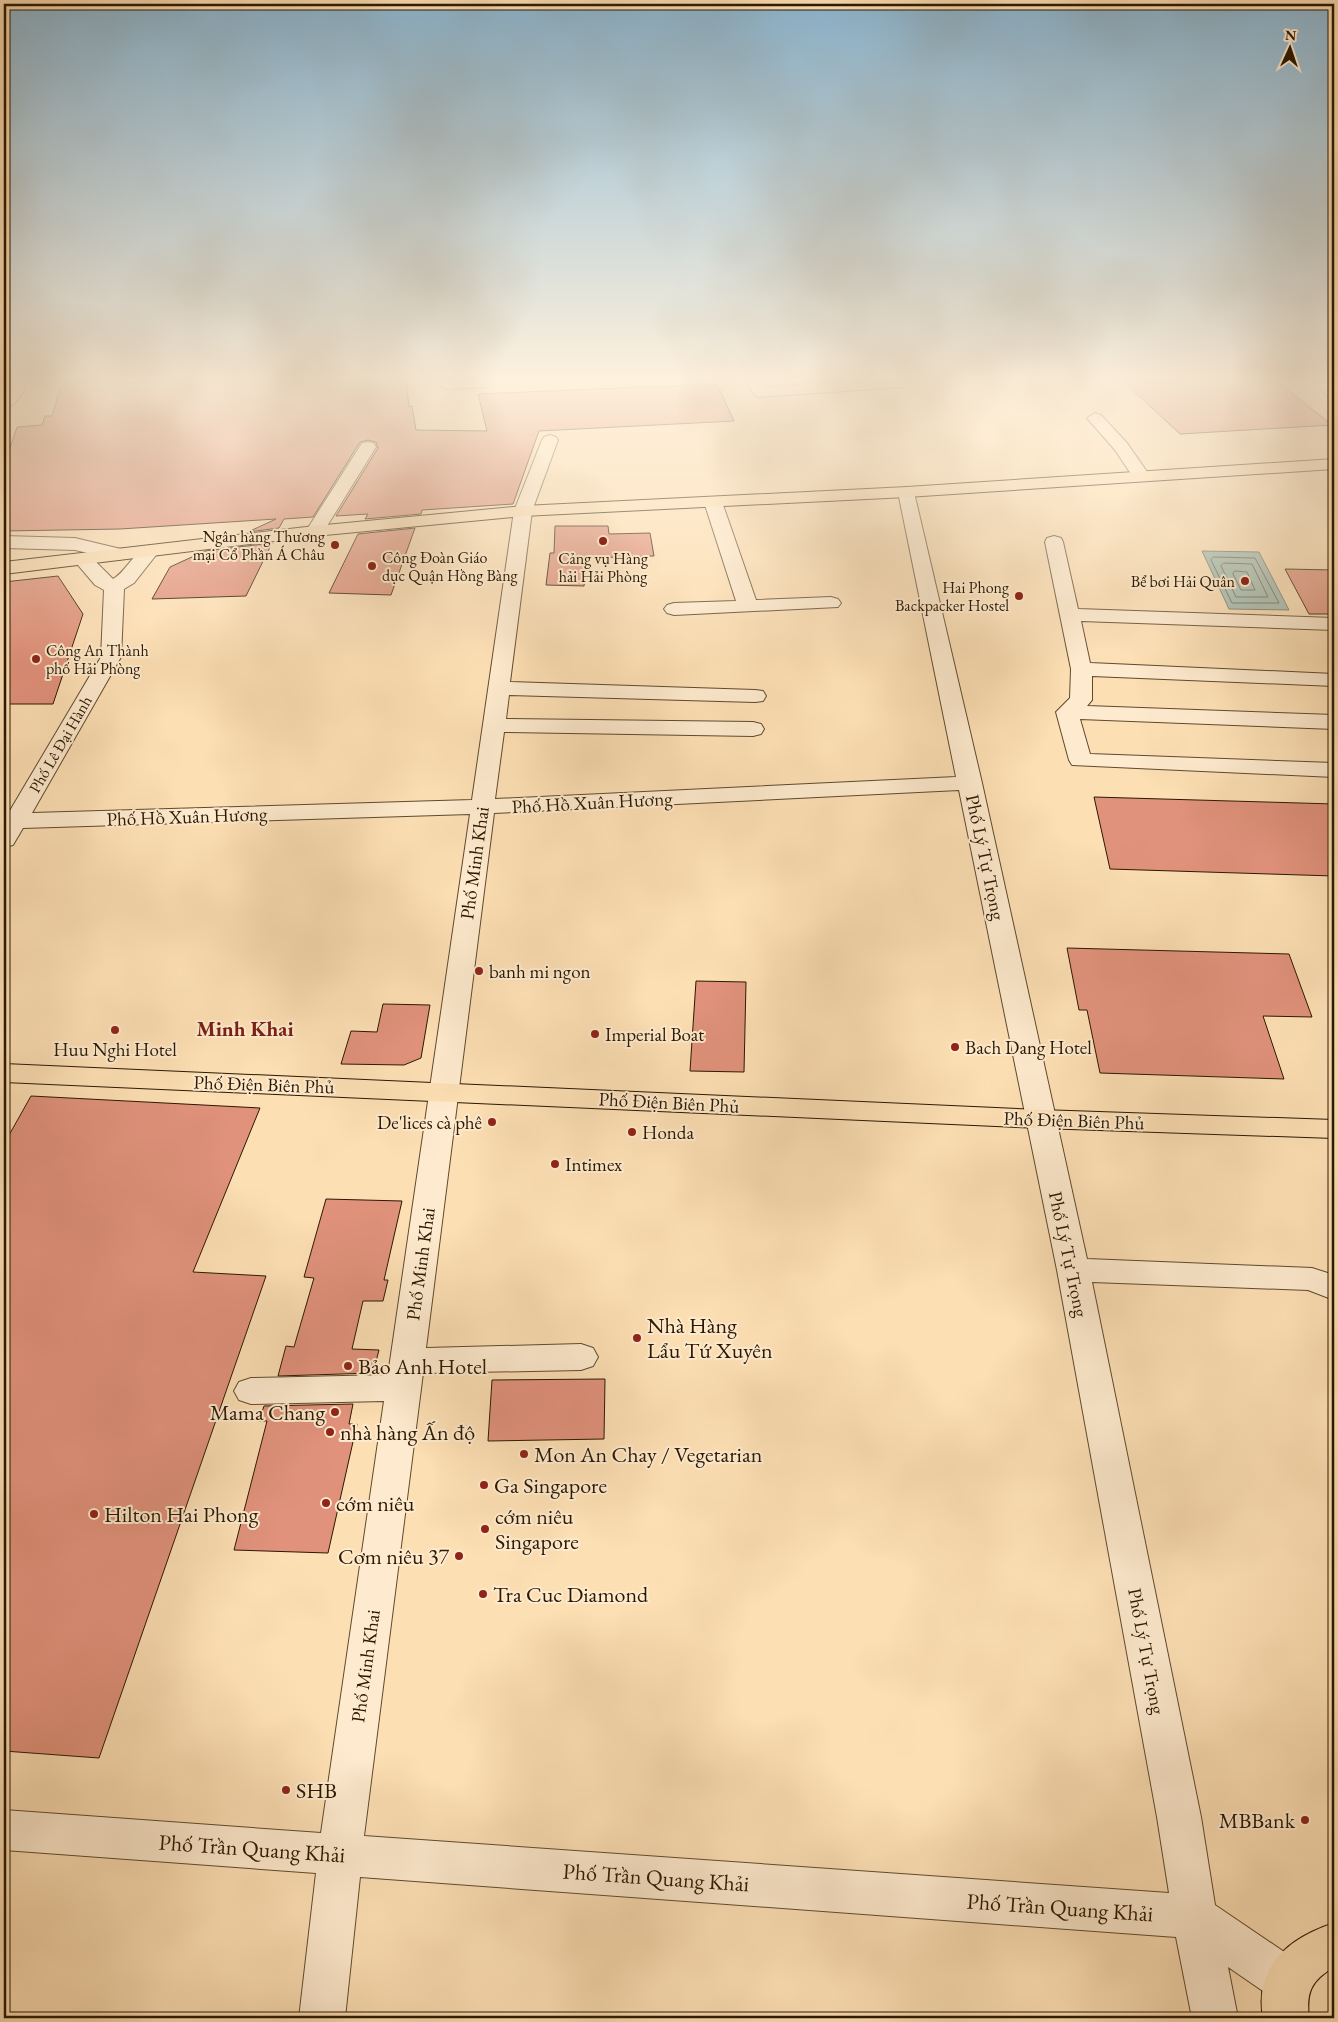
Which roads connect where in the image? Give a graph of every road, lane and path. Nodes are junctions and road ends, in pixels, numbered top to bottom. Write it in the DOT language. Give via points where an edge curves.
graph roads {
  1 [pos="350,476"];
  2 [pos="536,476"];
  3 [pos="1136,476"];
  4 [pos="907,492"];
  5 [pos="713,502"];
  6 [pos="523,511"];
  7 [pos="314,531"];
  8 [pos="4,542"];
  9 [pos="1054,542"];
  10 [pos="151,550"];
  11 [pos="118,554"];
  12 [pos="81,558"];
  13 [pos="4,568"];
  14 [pos="114,587"];
  15 [pos="831,603"];
  16 [pos="748,606"];
  17 [pos="674,609"];
  18 [pos="1071,615"];
  19 [pos="1334,624"];
  20 [pos="1080,669"];
  21 [pos="1334,680"];
  22 [pos="498,688"];
  23 [pos="756,696"];
  24 [pos="1067,712"];
  25 [pos="1334,722"];
  26 [pos="493,725"];
  27 [pos="753,729"];
  28 [pos="1334,770"];
  29 [pos="970,782"];
  30 [pos="482,807"];
  31 [pos="8,827"];
  32 [pos="4,1073"];
  33 [pos="444,1092"];
  34 [pos="1041,1119"];
  35 [pos="1334,1129"];
  36 [pos="1073,1270"];
  37 [pos="1334,1288"];
  38 [pos="581,1357"];
  39 [pos="405,1375"];
  40 [pos="251,1391"];
  41 [pos="4,1830"];
  42 [pos="340,1854"];
  43 [pos="1195,1916"];
  44 [pos="1334,1945"];
  45 [pos="1287,2000"];
  46 [pos="322,2018"];
  47 [pos="1215,2018"];
  1 -- 7 [label="street"];
  2 -- 6 [label="street, Phố Minh Khai"];
  3 -- 4 [label="main road"];
  4 -- 5 [label="main road"];
  4 -- 29 [label="street, Phố Lý Tự Trọng"];
  5 -- 6 [label="main road"];
  5 -- 16 [label="street"];
  6 -- 7 [label="main road"];
  6 -- 22 [label="street, Phố Minh Khai"];
  7 -- 10 [label="main road"];
  8 -- 11 [label="street" via="75,544"];
  9 -- 18 [label="street"];
  10 -- 11 [label="main road"];
  10 -- 14 [label="street" via="127,579"];
  11 -- 12 [label="main road"];
  12 -- 13 [label="main road"];
  12 -- 14 [label="street" via="102,582"];
  14 -- 31 [label="street, Phố Lê Đại Hành" via="111,657"];
  15 -- 16 [label="street"];
  16 -- 17 [label="street"];
  18 -- 19 [label="street"];
  18 -- 20 [label="street"];
  20 -- 21 [label="street"];
  20 -- 24 [label="street" via="1081,700"];
  22 -- 23 [label="street"];
  22 -- 26 [label="street, Phố Minh Khai"];
  24 -- 25 [label="street"];
  24 -- 28 [label="street" via="1080,760"];
  26 -- 27 [label="street"];
  26 -- 30 [label="street, Phố Minh Khai"];
  29 -- 30 [label="street, Phố Hồ Xuân Hương"];
  29 -- 34 [label="street, Phố Lý Tự Trọng"];
  30 -- 31 [label="street, Phố Hồ Xuân Hương"];
  30 -- 33 [label="street, Phố Minh Khai"];
  32 -- 33 [label="main road, Phố Điện Biên Phủ"];
  33 -- 34 [label="main road, Phố Điện Biên Phủ"];
  33 -- 39 [label="street, Phố Minh Khai"];
  34 -- 35 [label="main road, Phố Điện Biên Phủ"];
  34 -- 36 [label="street, Phố Lý Tự Trọng"];
  36 -- 37 [label="street" via="1312,1279"];
  36 -- 43 [label="street, Phố Lý Tự Trọng" via="1179,1817"];
  38 -- 39 [label="street"];
  39 -- 40 [label="street"];
  39 -- 42 [label="street, Phố Minh Khai"];
  41 -- 42 [label="street, Phố Trần Quang Khải"];
  42 -- 43 [label="street, Phố Trần Quang Khải"];
  42 -- 46 [label="street, Phố Minh Khai"];
  43 -- 45 [label="street"];
  43 -- 47 [label="street, Phố Lý Tự Trọng"];
  44 -- 45 [label="main road" via="1316,1952 1295,1970"];
}
